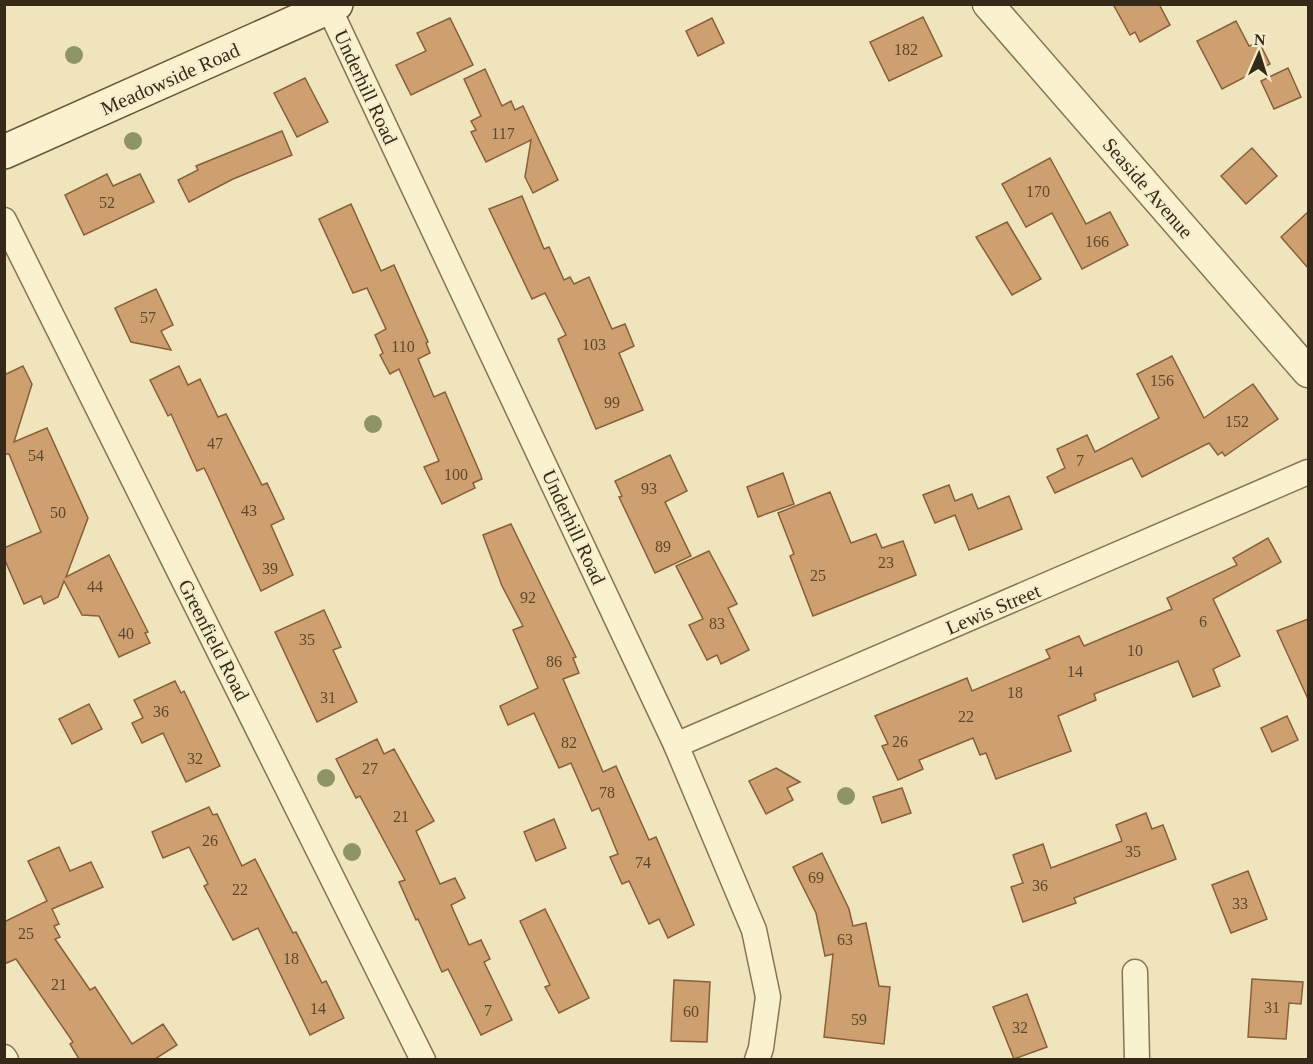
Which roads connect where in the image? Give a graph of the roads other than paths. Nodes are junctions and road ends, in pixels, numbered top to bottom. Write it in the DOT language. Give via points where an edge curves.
graph roads {
  1 [pos="988,4"];
  2 [pos="332,6"];
  3 [pos="4,152"];
  4 [pos="4,220"];
  5 [pos="1308,372"];
  6 [pos="1308,472"];
  7 [pos="676,745"];
  8 [pos="1135,972"];
  9 [pos="423,1059"];
  10 [pos="757,1059"];
  11 [pos="1137,1059"];
  1 -- 5 [label="street, Seaside Avenue"];
  2 -- 3 [label="main road, Meadowside Road"];
  2 -- 7 [label="street, Underhill Road"];
  4 -- 9 [label="street, Greenfield Road"];
  6 -- 7 [label="street, Lewis Street"];
  7 -- 10 [label="street, Underhill Road" via="754,930 768,997"];
  8 -- 11 [label="street"];
}
